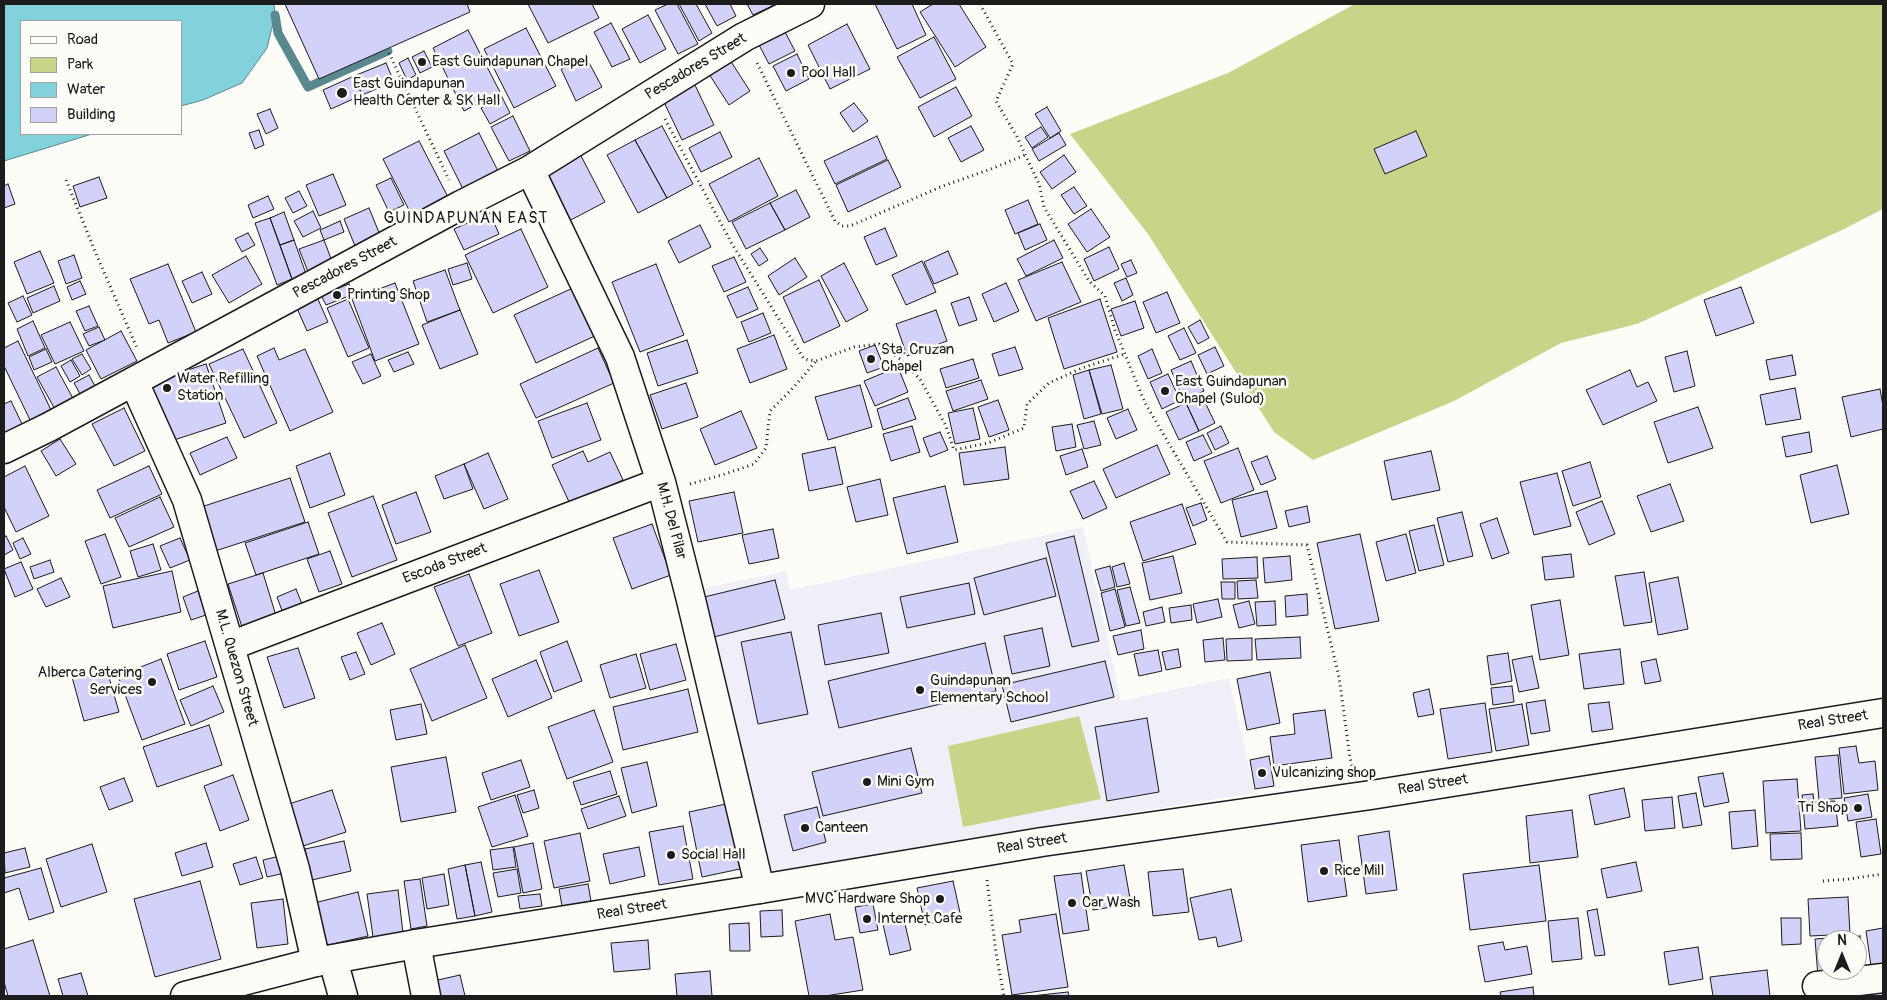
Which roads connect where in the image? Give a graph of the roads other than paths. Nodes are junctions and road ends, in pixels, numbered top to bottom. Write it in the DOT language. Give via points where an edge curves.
graph roads {
  1 [pos="810,4"];
  2 [pos="530,170"];
  3 [pos="141,378"];
  4 [pos="4,449"];
  5 [pos="662,487"];
  6 [pos="230,646"];
  7 [pos="1883,713"];
  8 [pos="760,889"];
  9 [pos="416,944"];
  10 [pos="325,961"];
  11 [pos="1883,978"];
  12 [pos="1817,986"];
  13 [pos="185,996"];
  14 [pos="343,996"];
  15 [pos="426,996"];
  1 -- 2 [label="street, Pescadores Street" via="744,37"];
  2 -- 3 [label="street, Pescadores Street"];
  2 -- 5 [label="street, M.H. Del Pilar" via="620,357"];
  3 -- 4 [label="street, Pescadores Street"];
  3 -- 6 [label="street, M.L. Quezon Street" via="187,500"];
  5 -- 6 [label="street, Escoda Street"];
  5 -- 8 [label="street, M.H. Del Pilar"];
  6 -- 10 [label="street, M.L. Quezon Street"];
  7 -- 8 [label="street, Real Street" via="1361,796 1042,842"];
  8 -- 9 [label="street, Real Street"];
  9 -- 10 [label="street, Real Street"];
  9 -- 15 [label="street"];
  10 -- 13 [label="street, Real Street"];
  10 -- 14 [label="street, M.L. Quezon Street"];
  11 -- 12 [label="street"];
}
